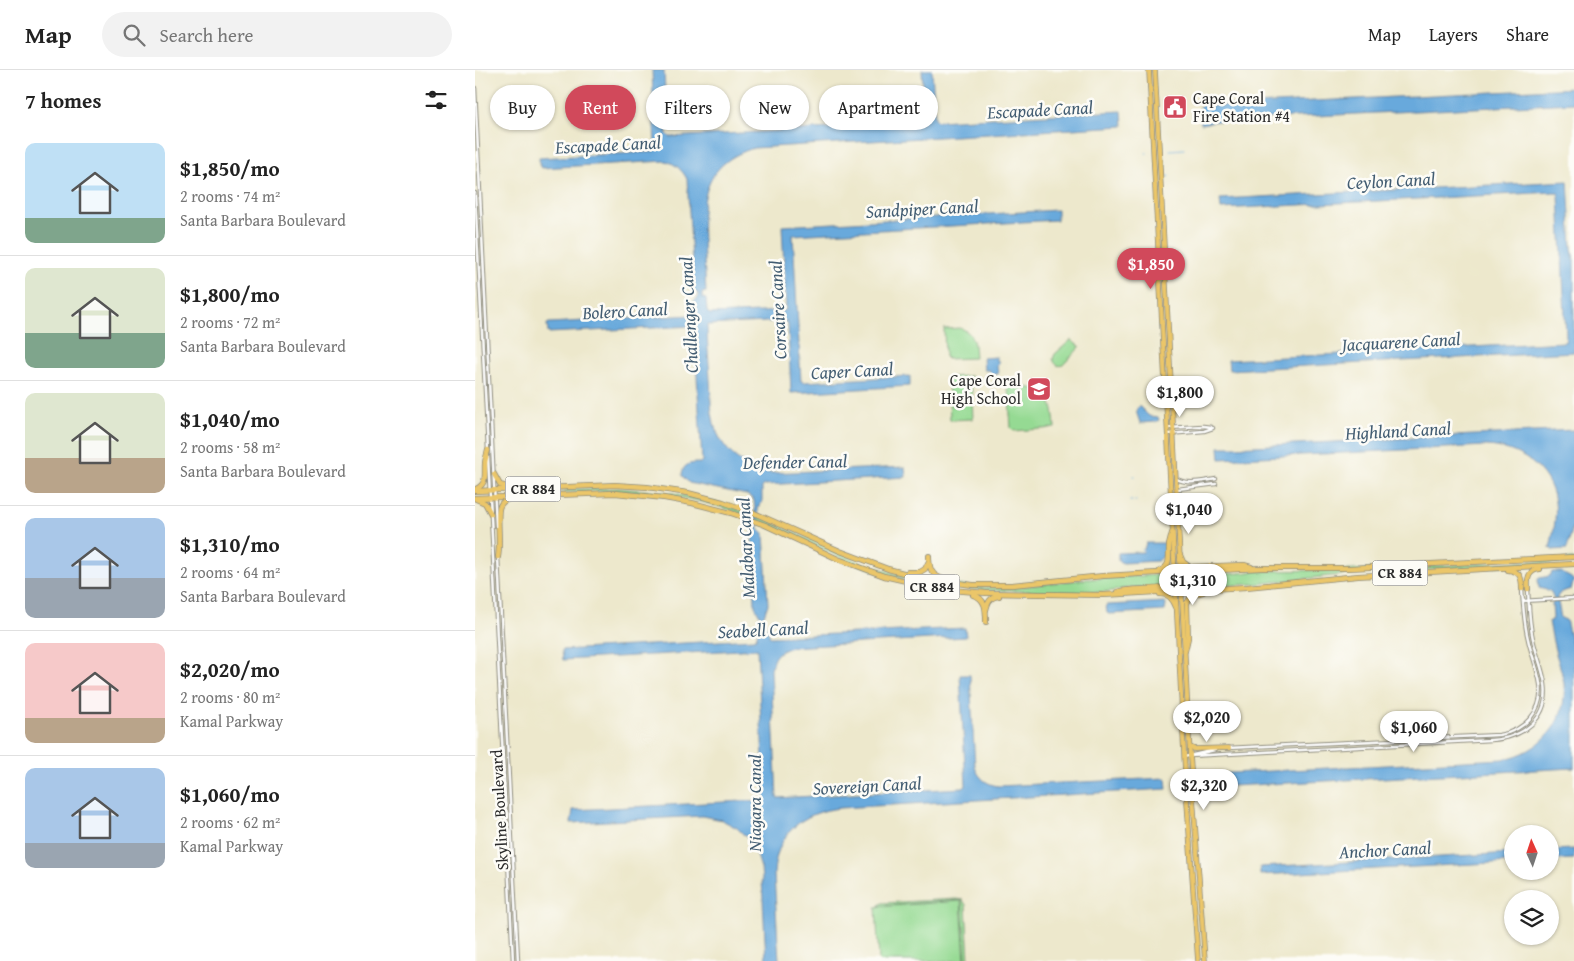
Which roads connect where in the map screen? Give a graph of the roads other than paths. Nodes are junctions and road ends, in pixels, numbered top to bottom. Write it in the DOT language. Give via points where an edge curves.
graph roads {
  1 [pos="1149,70"];
  2 [pos="1155,70"];
  3 [pos="475,88"];
  4 [pos="475,193"];
  5 [pos="1167,428"];
  6 [pos="1174,428"];
  7 [pos="1175,433"];
  8 [pos="1168,434"];
  9 [pos="488,450"];
  10 [pos="494,474"];
  11 [pos="1216,479"];
  12 [pos="1177,480"];
  13 [pos="1170,482"];
  14 [pos="1216,484"];
  15 [pos="572,486"];
  16 [pos="1178,489"];
  17 [pos="475,490"];
  18 [pos="492,490"];
  19 [pos="530,496"];
  20 [pos="492,497"];
  21 [pos="475,498"];
  22 [pos="491,514"];
  23 [pos="1179,522"];
  24 [pos="1172,533"];
  25 [pos="840,552"];
  26 [pos="1180,555"];
  27 [pos="498,557"];
  28 [pos="1574,557"];
  29 [pos="1574,566"];
  30 [pos="1254,568"];
  31 [pos="1455,570"];
  32 [pos="1174,572"];
  33 [pos="1181,572"];
  34 [pos="1157,573"];
  35 [pos="1175,581"];
  36 [pos="1182,581"];
  37 [pos="923,586"];
  38 [pos="1012,586"];
  39 [pos="1261,586"];
  40 [pos="1525,589"];
  41 [pos="1182,590"];
  42 [pos="1175,591"];
  43 [pos="1104,594"];
  44 [pos="1112,594"];
  45 [pos="1090,595"];
  46 [pos="1574,598"];
  47 [pos="1523,601"];
  48 [pos="1528,601"];
  49 [pos="1176,607"];
  50 [pos="986,610"];
  51 [pos="986,622"];
  52 [pos="1185,651"];
  53 [pos="1190,747"];
  54 [pos="1229,748"];
  55 [pos="1191,756"];
  56 [pos="1184,757"];
  57 [pos="511,921"];
  58 [pos="516,921"];
  59 [pos="513,961"];
  60 [pos="518,961"];
  61 [pos="1198,961"];
  62 [pos="1205,961"];
  1 -- 5 [label="main road"];
  2 -- 6 [label="main road"];
  3 -- 10 [label="street, Skyline Boulevard"];
  4 -- 9 [label="street, Skyline Boulevard"];
  5 -- 6 [label="street"];
  5 -- 8 [label="main road"];
  6 -- 7 [label="main road"];
  6 -- 7 [label="street" via="1213,428"];
  7 -- 8 [label="street"];
  7 -- 12 [label="main road"];
  8 -- 13 [label="main road"];
  9 -- 17 [label="highway" via="485,481"];
  9 -- 18 [label="street, Skyline Boulevard"];
  10 -- 15 [label="highway" via="504,487"];
  10 -- 18 [label="street, Skyline Boulevard"];
  11 -- 12 [label="street"];
  12 -- 16 [label="main road"];
  13 -- 23 [label="main road" via="1175,487"];
  13 -- 24 [label="main road"];
  14 -- 16 [label="street"];
  15 -- 18 [label="highway, CR 884"];
  15 -- 25 [label="highway, CR 884" via="615,485 674,491 723,502 767,517"];
  16 -- 23 [label="main road"];
  17 -- 18 [label="highway, CR 884"];
  18 -- 20 [label="street, Skyline Boulevard"];
  19 -- 20 [label="highway, CR 884"];
  19 -- 27 [label="highway" via="508,499 499,507"];
  19 -- 37 [label="highway, CR 884" via="603,493 692,503 731,512 859,568"];
  20 -- 21 [label="highway, CR 884"];
  20 -- 22 [label="street, Skyline Boulevard"];
  20 -- 27 [label="street, Skyline Boulevard"];
  21 -- 22 [label="highway" via="484,502"];
  22 -- 57 [label="street, Skyline Boulevard"];
  23 -- 26 [label="main road"];
  24 -- 32 [label="main road"];
  24 -- 34 [label="highway" via="1169,564"];
  25 -- 38 [label="highway, CR 884" via="927,579"];
  25 -- 38 [label="highway" via="918,573 925,569 929,558 931,571 939,578"];
  26 -- 30 [label="highway" via="1183,562 1191,567 1244,565"];
  26 -- 33 [label="main road"];
  27 -- 58 [label="street, Skyline Boulevard"];
  28 -- 30 [label="highway, CR 884" via="1350,568"];
  29 -- 31 [label="highway, CR 884"];
  29 -- 40 [label="highway" via="1535,569"];
  30 -- 33 [label="highway, CR 884"];
  30 -- 36 [label="highway" via="1242,572 1191,575"];
  31 -- 39 [label="highway, CR 884"];
  31 -- 40 [label="highway" via="1465,573 1516,571"];
  32 -- 33 [label="highway, CR 884"];
  32 -- 34 [label="highway, CR 884"];
  32 -- 35 [label="main road"];
  33 -- 35 [label="highway"];
  33 -- 36 [label="main road"];
  34 -- 38 [label="highway, CR 884" via="1094,576"];
  35 -- 42 [label="main road"];
  35 -- 44 [label="highway" via="1165,587"];
  36 -- 41 [label="main road"];
  36 -- 42 [label="highway"];
  37 -- 45 [label="highway, CR 884" via="986,593"];
  37 -- 50 [label="highway" via="976,596 982,600"];
  39 -- 41 [label="highway, CR 884"];
  39 -- 52 [label="highway" via="1192,595 1187,603"];
  40 -- 47 [label="street"];
  40 -- 48 [label="street"];
  41 -- 42 [label="highway, CR 884"];
  41 -- 52 [label="main road"];
  42 -- 44 [label="highway, CR 884"];
  42 -- 49 [label="main road"];
  43 -- 44 [label="highway, CR 884"];
  43 -- 45 [label="highway, CR 884"];
  43 -- 49 [label="highway" via="1112,597 1164,594"];
  45 -- 50 [label="highway" via="1081,598 999,596 989,600"];
  46 -- 48 [label="street"];
  47 -- 48 [label="street"];
  47 -- 54 [label="street" via="1527,639 1540,693 1533,715 1515,731 1499,735"];
  48 -- 55 [label="street" via="1545,696 1535,721 1516,736 1502,740"];
  49 -- 56 [label="main road"];
  50 -- 51 [label="highway"];
  52 -- 53 [label="main road"];
  53 -- 54 [label="main road"];
  53 -- 55 [label="main road"];
  54 -- 55 [label="street"];
  55 -- 56 [label="street"];
  55 -- 62 [label="main road"];
  56 -- 61 [label="main road"];
  57 -- 58 [label="street"];
  57 -- 59 [label="street, Skyline Boulevard"];
  58 -- 60 [label="street, Skyline Boulevard"];
}
